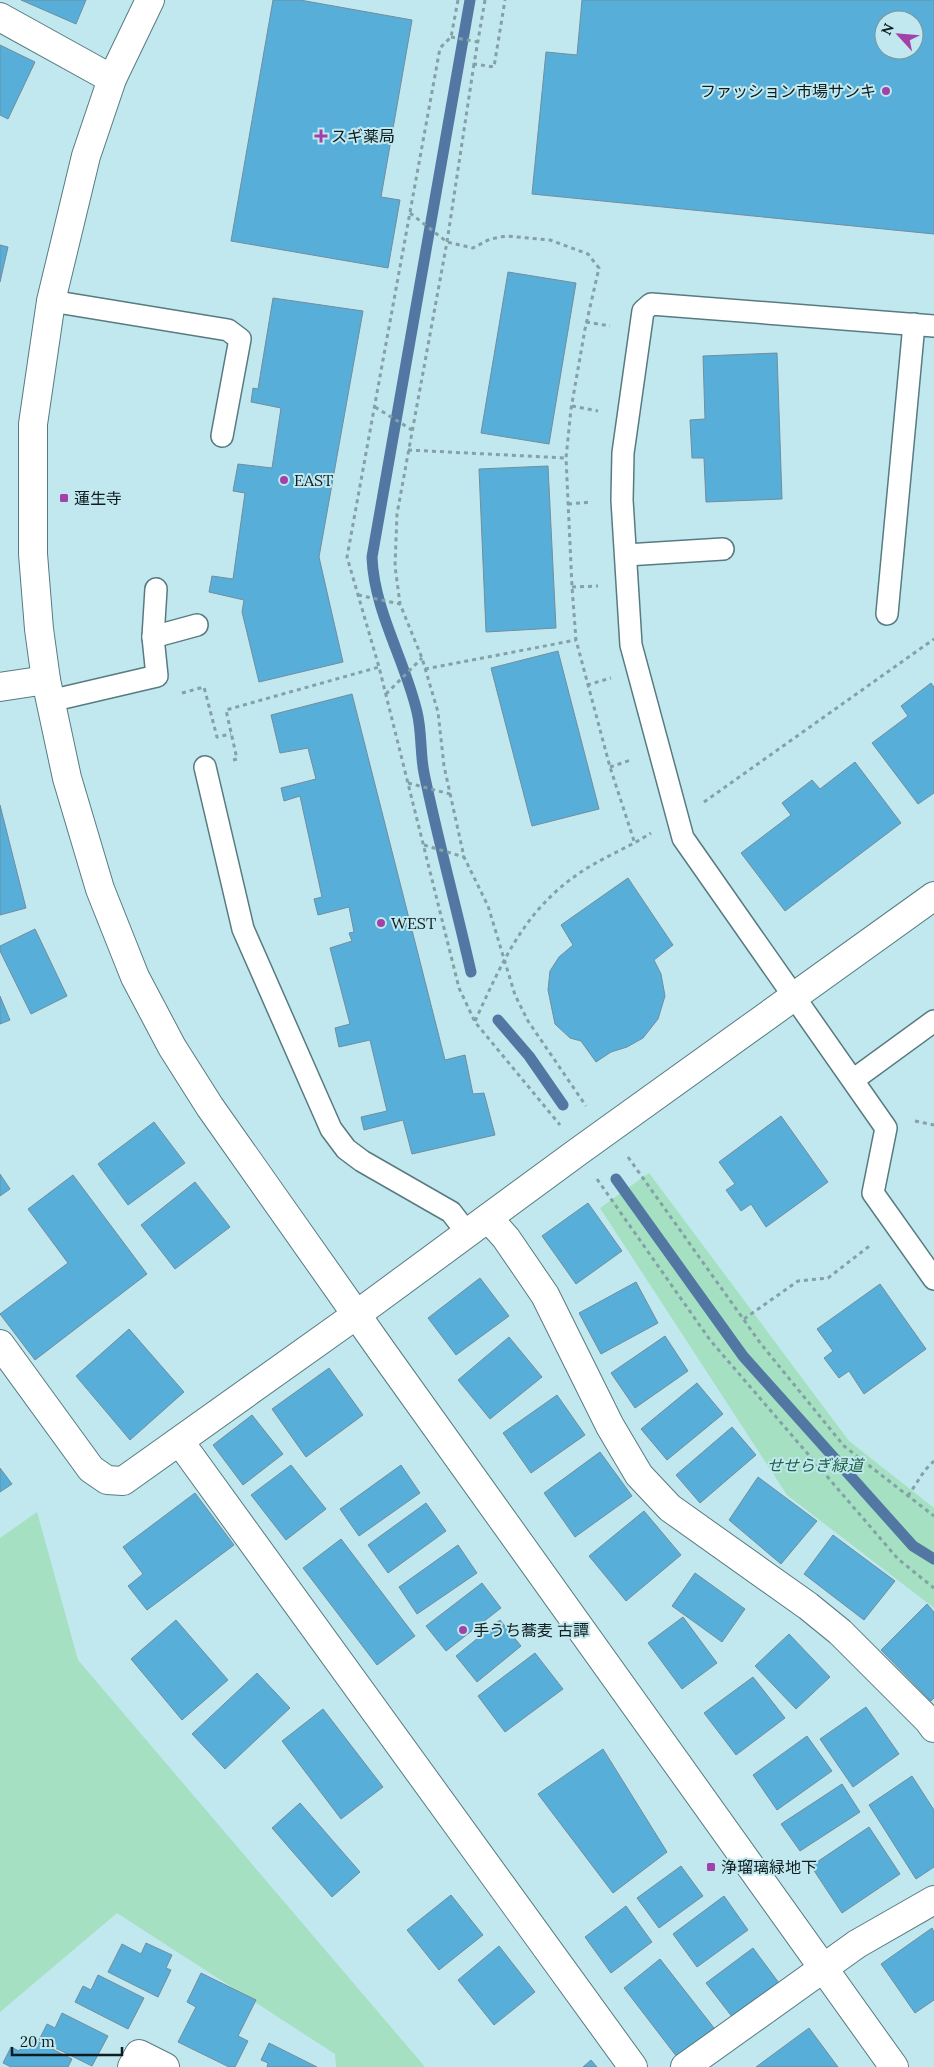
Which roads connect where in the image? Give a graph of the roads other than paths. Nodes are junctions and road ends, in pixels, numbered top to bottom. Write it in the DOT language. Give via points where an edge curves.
graph roads {
  1 [pos="150,0"];
  2 [pos="0,17"];
  3 [pos="112,79"];
  4 [pos="51,301"];
  5 [pos="924,325"];
  6 [pos="222,436"];
  7 [pos="723,549"];
  8 [pos="626,555"];
  9 [pos="156,589"];
  10 [pos="886,614"];
  11 [pos="197,625"];
  12 [pos="153,637"];
  13 [pos="0,687"];
  14 [pos="48,690"];
  15 [pos="206,768"];
  16 [pos="934,896"];
  17 [pos="794,996"];
  18 [pos="934,1021"];
  19 [pos="853,1080"];
  20 [pos="478,1226"];
  21 [pos="934,1279"];
  22 [pos="356,1315"];
  23 [pos="0,1344"];
  24 [pos="180,1442"];
  25 [pos="934,1728"];
  26 [pos="934,1900"];
  27 [pos="823,1968"];
  28 [pos="132,2067"];
  29 [pos="165,2067"];
  30 [pos="633,2067"];
  31 [pos="685,2067"];
  32 [pos="894,2067"];
  1 -- 3 [label="street"];
  2 -- 3 [label="street"];
  3 -- 4 [label="street" via="86,156"];
  4 -- 6 [label="lane" via="228,330 240,339"];
  4 -- 14 [label="street" via="33,424 32,490 39,629"];
  5 -- 8 [label="lane" via="651,304 643,311 623,453"];
  5 -- 10 [label="lane"];
  7 -- 8 [label="lane"];
  8 -- 17 [label="lane" via="631,645 683,838"];
  9 -- 12 [label="lane"];
  11 -- 12 [label="lane"];
  12 -- 14 [label="lane" via="157,676"];
  13 -- 14 [label="street"];
  14 -- 22 [label="street" via="66,778 83,836 135,977 172,1047 210,1107"];
  15 -- 20 [label="lane" via="243,930 331,1129 362,1161"];
  16 -- 17 [label="street"];
  17 -- 19 [label="lane"];
  17 -- 20 [label="street"];
  18 -- 19 [label="lane"];
  19 -- 21 [label="lane" via="886,1128 873,1193"];
  20 -- 22 [label="street"];
  20 -- 25 [label="street" via="506,1238 545,1294 610,1426 638,1475 670,1508 840,1632"];
  22 -- 24 [label="street"];
  22 -- 27 [label="street"];
  23 -- 24 [label="street" via="91,1469 107,1480 123,1481"];
  24 -- 30 [label="street"];
  26 -- 27 [label="street" via="856,1944"];
  27 -- 31 [label="street"];
  27 -- 32 [label="street"];
  28 -- 29 [label="street" via="138,2054"];
}
